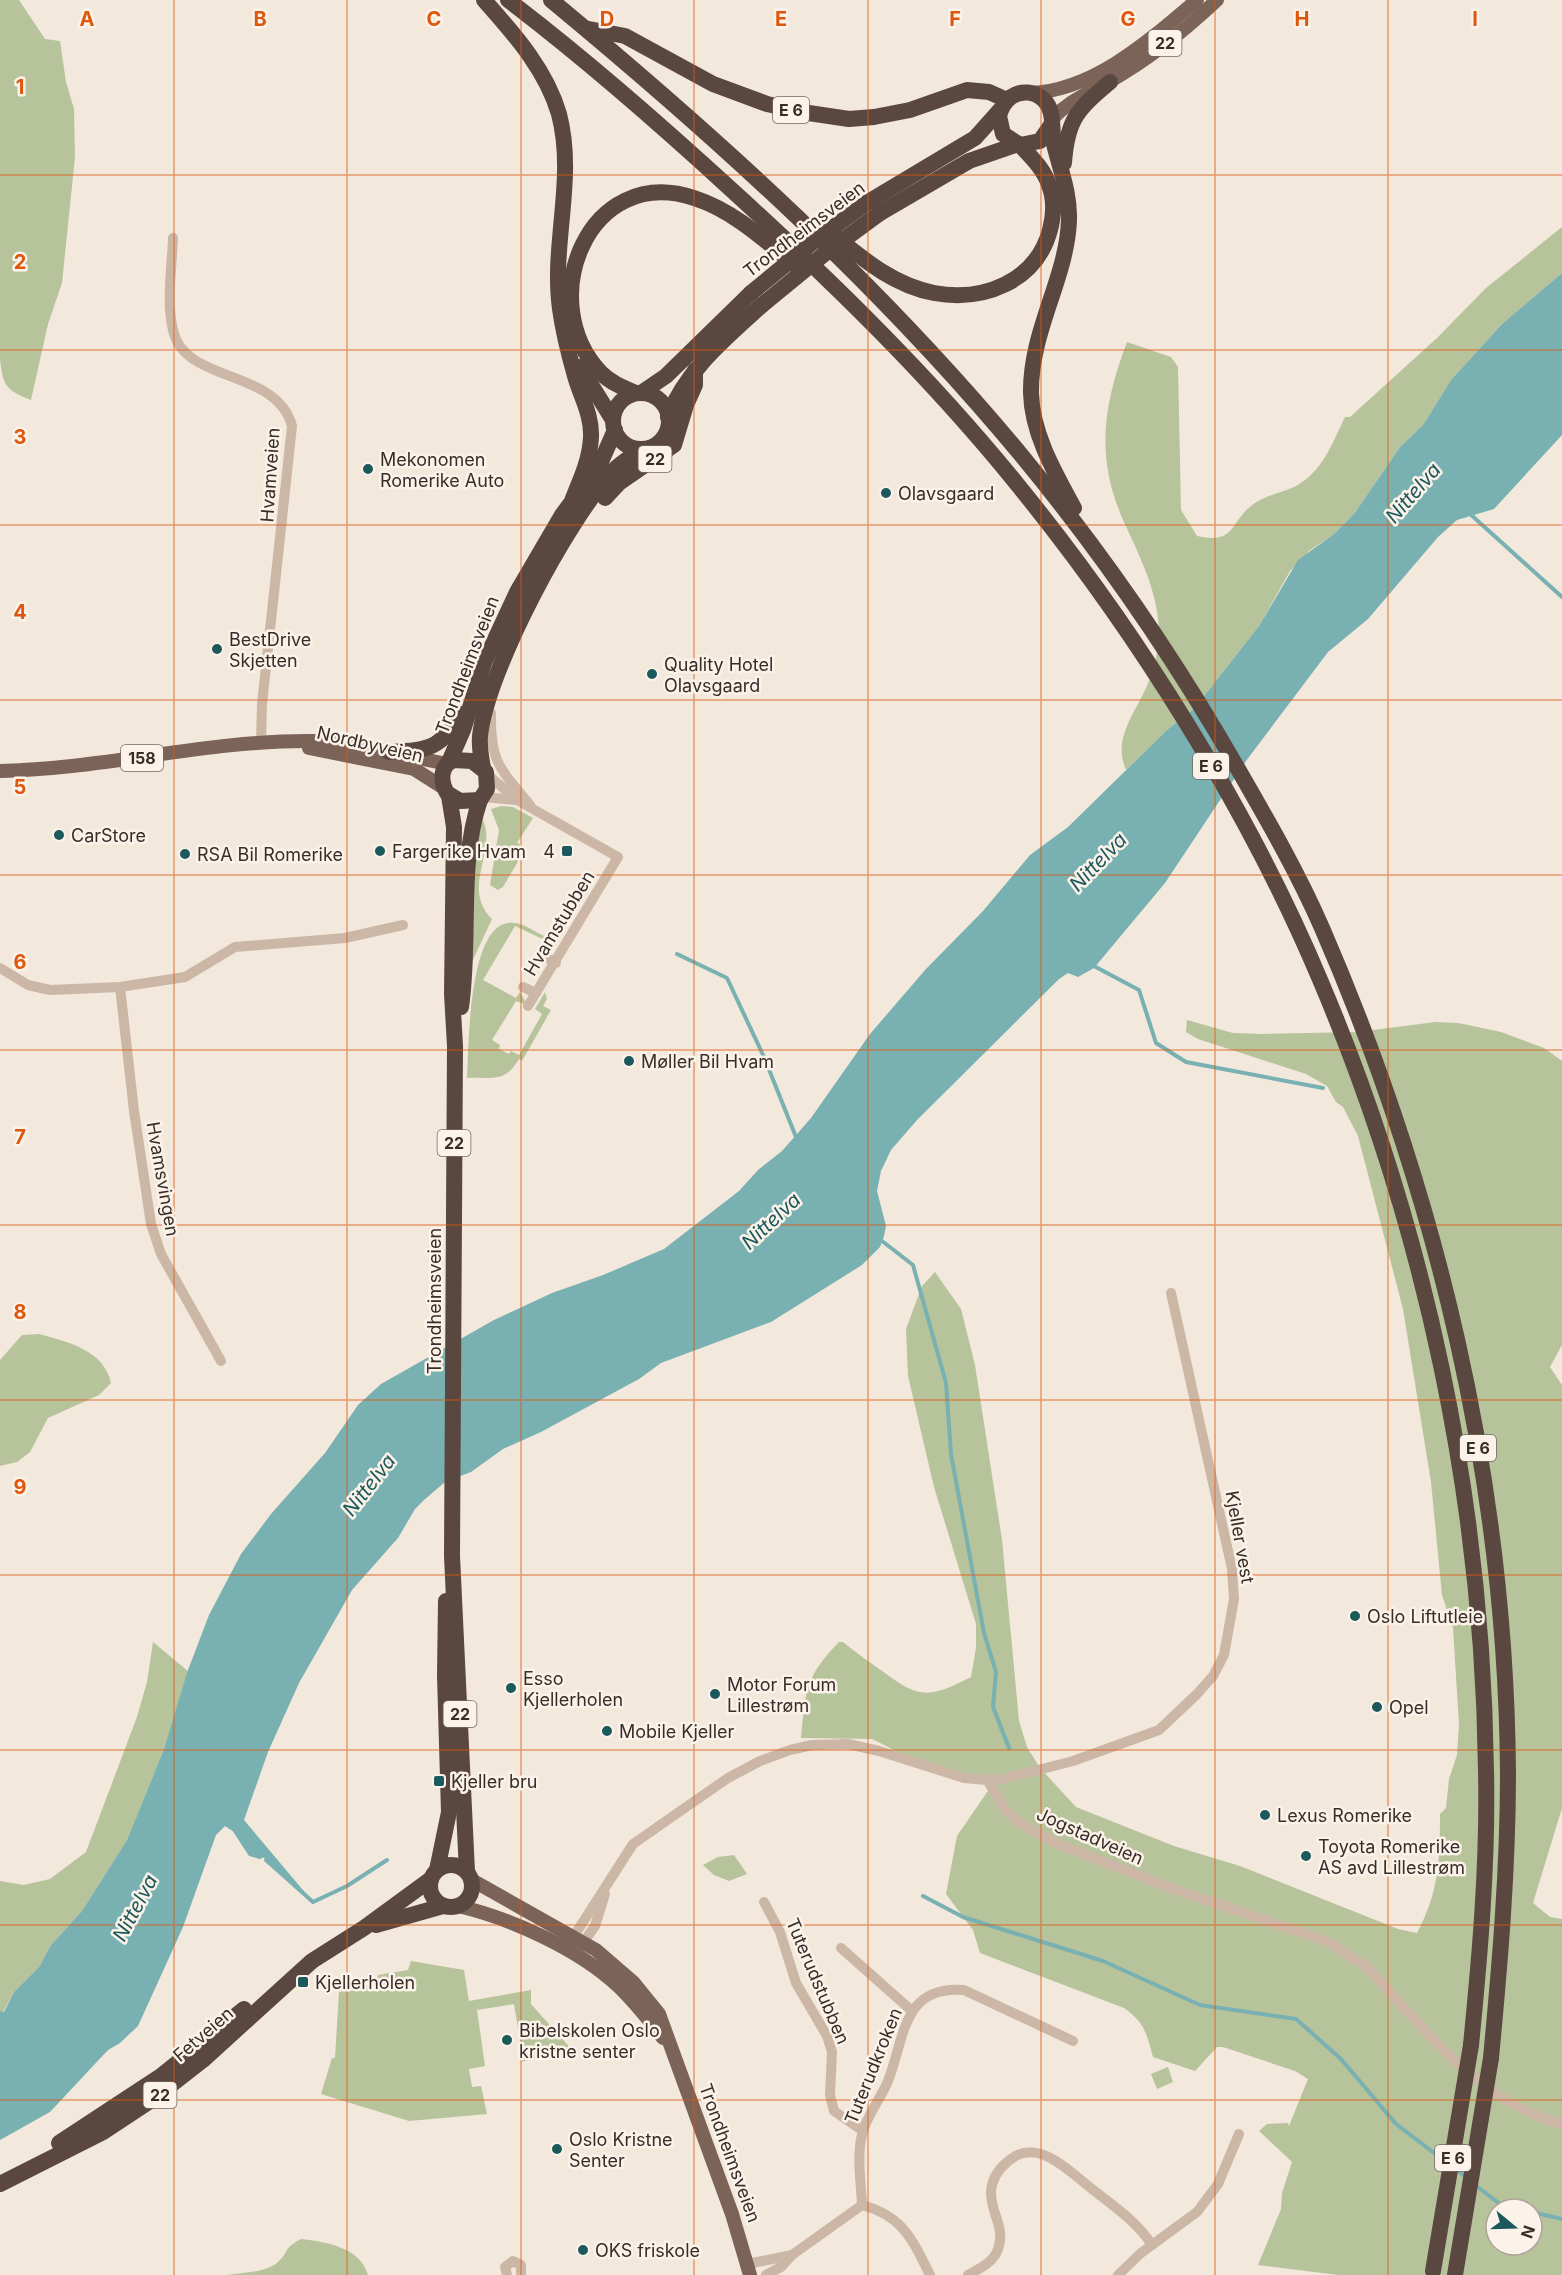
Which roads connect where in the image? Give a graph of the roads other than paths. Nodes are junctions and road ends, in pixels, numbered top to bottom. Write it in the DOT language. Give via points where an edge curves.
graph roads {
  1 [pos="484,0"];
  2 [pos="508,0"];
  3 [pos="551,0"];
  4 [pos="1197,0"];
  5 [pos="1217,0"];
  6 [pos="585,28"];
  7 [pos="1110,82"];
  8 [pos="1030,93"];
  9 [pos="1004,105"];
  10 [pos="1052,122"];
  11 [pos="1019,145"];
  12 [pos="1063,176"];
  13 [pos="781,199"];
  14 [pos="874,208"];
  15 [pos="173,238"];
  16 [pos="757,299"];
  17 [pos="567,339"];
  18 [pos="894,346"];
  19 [pos="695,370"];
  20 [pos="639,393"];
  21 [pos="668,417"];
  22 [pos="614,425"];
  23 [pos="642,448"];
  24 [pos="573,498"];
  25 [pos="576,523"];
  26 [pos="1100,556"];
  27 [pos="483,691"];
  28 [pos="261,742"];
  29 [pos="284,742"];
  30 [pos="389,752"];
  31 [pos="448,763"];
  32 [pos="0,771"];
  33 [pos="485,772"];
  34 [pos="446,792"];
  35 [pos="482,798"];
  36 [pos="518,800"];
  37 [pos="532,807"];
  38 [pos="403,925"];
  39 [pos="542,955"];
  40 [pos="556,963"];
  41 [pos="0,968"];
  42 [pos="120,987"];
  43 [pos="523,987"];
  44 [pos="536,993"];
  45 [pos="528,1006"];
  46 [pos="455,1046"];
  47 [pos="1171,1293"];
  48 [pos="220,1361"];
  49 [pos="452,1556"];
  50 [pos="987,1780"];
  51 [pos="434,1874"];
  52 [pos="469,1876"];
  53 [pos="764,1902"];
  54 [pos="451,1906"];
  55 [pos="364,1928"];
  56 [pos="580,1939"];
  57 [pos="841,1948"];
  58 [pos="571,1953"];
  59 [pos="912,2011"];
  60 [pos="1073,2041"];
  61 [pos="670,2046"];
  62 [pos="1562,2124"];
  63 [pos="863,2131"];
  64 [pos="1239,2134"];
  65 [pos="0,2182"];
  66 [pos="862,2205"];
  67 [pos="1152,2245"];
  68 [pos="792,2255"];
  69 [pos="749,2269"];
  70 [pos="1433,2273"];
  71 [pos="507,2275"];
  72 [pos="521,2275"];
  73 [pos="766,2275"];
  74 [pos="930,2275"];
  75 [pos="968,2275"];
  76 [pos="1118,2275"];
  77 [pos="1455,2275"];
  1 -- 17 [label="highway" via="529,54 558,112 566,171 558,288"];
  2 -- 18 [label="highway, E 6" via="676,139"];
  3 -- 6 [label="highway, E 6"];
  4 -- 8 [label="main road, 22" via="1105,69 1051,92"];
  5 -- 7 [label="main road, 22" via="1166,43"];
  6 -- 9 [label="highway, E 6" via="625,36 713,84 802,112 849,119 874,117 910,110 967,90 988,92"];
  6 -- 13 [label="highway, E 6"];
  7 -- 10 [label="main road, 22" via="1078,96"];
  7 -- 12 [label="highway" via="1083,104 1071,122"];
  8 -- 9 [label="highway, 22" via="1018,93"];
  8 -- 10 [label="highway" via="1046,102"];
  9 -- 11 [label="highway" via="999,122 1003,134"];
  9 -- 14 [label="highway, Trondheimsveien / 22" via="975,138"];
  10 -- 11 [label="highway, 22" via="1040,141"];
  10 -- 12 [label="highway"];
  11 -- 13 [label="highway" via="1039,166 1049,185 1053,207 1050,227 1040,253 1024,273 985,293 944,295 901,283 870,265"];
  11 -- 14 [label="highway, Trondheimsveien / 22" via="969,161"];
  12 -- 26 [label="highway" via="1069,206 1068,228 1038,334 1031,395 1037,427 1056,476"];
  13 -- 26 [label="highway, E 6" via="986,413"];
  14 -- 16 [label="highway, Trondheimsveien / 22, bridge" via="823,255"];
  15 -- 28 [label="street, Hvamveien" via="170,298 173,331 180,346 216,370 277,398 289,411 292,426"];
  16 -- 19 [label="highway, Trondheimsveien / 22"];
  16 -- 20 [label="highway, Trondheimsveien / 22" via="666,376"];
  17 -- 22 [label="highway"];
  17 -- 24 [label="highway" via="591,435 588,458"];
  18 -- 20 [label="highway" via="721,210 682,195 655,192 618,204 594,224 577,257 572,292 578,331 589,356 609,380"];
  18 -- 70 [label="highway, E 6, bridge" via="1014,480 1070,551 1191,730 1275,884 1321,982 1367,1104 1417,1266 1446,1385 1471,1540 1482,1655 1486,1761 1484,1888 1471,2045"];
  19 -- 21 [label="highway, Trondheimsveien / 22" via="678,393"];
  19 -- 25 [label="highway, 22" via="695,385 674,445 619,483 595,511"];
  20 -- 21 [label="highway" via="659,400"];
  20 -- 22 [label="highway, 22" via="620,403"];
  21 -- 23 [label="highway, 22" via="662,439"];
  22 -- 23 [label="highway, 22" via="628,446"];
  22 -- 24 [label="highway, Trondheimsveien / 22" via="600,464"];
  23 -- 25 [label="highway, Trondheimsveien / 22" via="614,471"];
  24 -- 27 [label="highway, Trondheimsveien / 22" via="517,592"];
  25 -- 27 [label="highway, Trondheimsveien / 22"];
  26 -- 77 [label="highway, E 6, bridge" via="1159,640 1232,759 1325,935 1413,1173 1438,1258 1468,1388 1492,1536 1503,1657 1508,1767 1507,1883 1491,2058"];
  27 -- 30 [label="highway, 22" via="441,742 426,749"];
  27 -- 31 [label="highway, Trondheimsveien / 22"];
  27 -- 33 [label="highway, Trondheimsveien / 22" via="480,738"];
  27 -- 37 [label="street" via="496,761 502,774"];
  28 -- 29 [label="main road, Nordbyveien / 158"];
  28 -- 32 [label="main road, Nordbyveien / 158" via="107,764"];
  29 -- 30 [label="main road, Nordbyveien / 158" via="315,741"];
  29 -- 34 [label="main road, Nordbyveien / 158" via="414,769"];
  30 -- 31 [label="main road, Nordbyveien / 158"];
  31 -- 33 [label="highway" via="466,760"];
  31 -- 34 [label="highway, 22" via="443,772"];
  33 -- 35 [label="highway, 22" via="488,789"];
  33 -- 36 [label="street"];
  34 -- 35 [label="highway" via="466,802"];
  34 -- 46 [label="highway, Trondheimsveien / 22" via="454,827"];
  35 -- 36 [label="street"];
  35 -- 46 [label="highway, Trondheimsveien / 22" via="470,836 467,951"];
  36 -- 37 [label="street"];
  37 -- 40 [label="street, Hvamstubben" via="618,857"];
  38 -- 42 [label="street" via="345,938 235,946 185,977"];
  39 -- 40 [label="street"];
  40 -- 44 [label="street, Hvamstubben"];
  41 -- 42 [label="street" via="28,985 50,990"];
  42 -- 48 [label="street, Hvamsvingen" via="151,1224 161,1254"];
  43 -- 44 [label="street"];
  44 -- 45 [label="street, Hvamstubben"];
  46 -- 49 [label="highway, Trondheimsveien / 22"];
  47 -- 50 [label="street, Kjeller vest" via="1232,1569 1234,1599 1224,1655 1213,1676 1159,1730 1073,1761"];
  49 -- 51 [label="highway, Trondheimsveien / 22" via="445,1608 449,1812"];
  49 -- 52 [label="highway, Trondheimsveien / 22"];
  50 -- 56 [label="street" via="964,1778 848,1744 812,1744 759,1761 645,1835 626,1853 607,1888 595,1926"];
  50 -- 62 [label="street, Jogstadveien" via="1006,1811 1021,1824 1060,1845 1176,1890 1310,1935 1349,1953 1476,2079 1520,2108"];
  51 -- 52 [label="highway" via="449,1865"];
  51 -- 54 [label="highway" via="433,1898"];
  51 -- 55 [label="highway, Fetveien / 22"];
  52 -- 54 [label="highway, 22" via="470,1895"];
  52 -- 56 [label="main road, Trondheimsveien"];
  53 -- 63 [label="street, Tuterudstubben" via="780,1932 796,1983 827,2036 832,2052 830,2095 834,2111"];
  54 -- 55 [label="highway, Fetveien / 22"];
  54 -- 58 [label="main road, Trondheimsveien" via="497,1918"];
  55 -- 65 [label="highway, Fetveien / 22" via="297,1973 203,2060 153,2100 102,2132"];
  56 -- 58 [label="street"];
  56 -- 61 [label="main road, Trondheimsveien" via="624,1972 641,1991 659,2014"];
  57 -- 59 [label="street"];
  58 -- 61 [label="main road, Trondheimsveien" via="616,1984"];
  59 -- 60 [label="street, Tuterudkroken" via="928,1995 964,1990"];
  59 -- 63 [label="street, Tuterudkroken" via="889,2079"];
  61 -- 69 [label="main road, Trondheimsveien"];
  63 -- 66 [label="street, Tuterudkroken"];
  64 -- 67 [label="street" via="1208,2198 1186,2221"];
  66 -- 68 [label="street"];
  66 -- 74 [label="street" via="900,2222"];
  67 -- 75 [label="street" via="1132,2222 1061,2163 1047,2155 1029,2152 1008,2160 997,2173 991,2191 999,2224 999,2247 989,2262"];
  67 -- 76 [label="street"];
  68 -- 69 [label="street"];
  68 -- 73 [label="street"];
  71 -- 72 [label="street" via="505,2267 513,2261 522,2265"];
}
